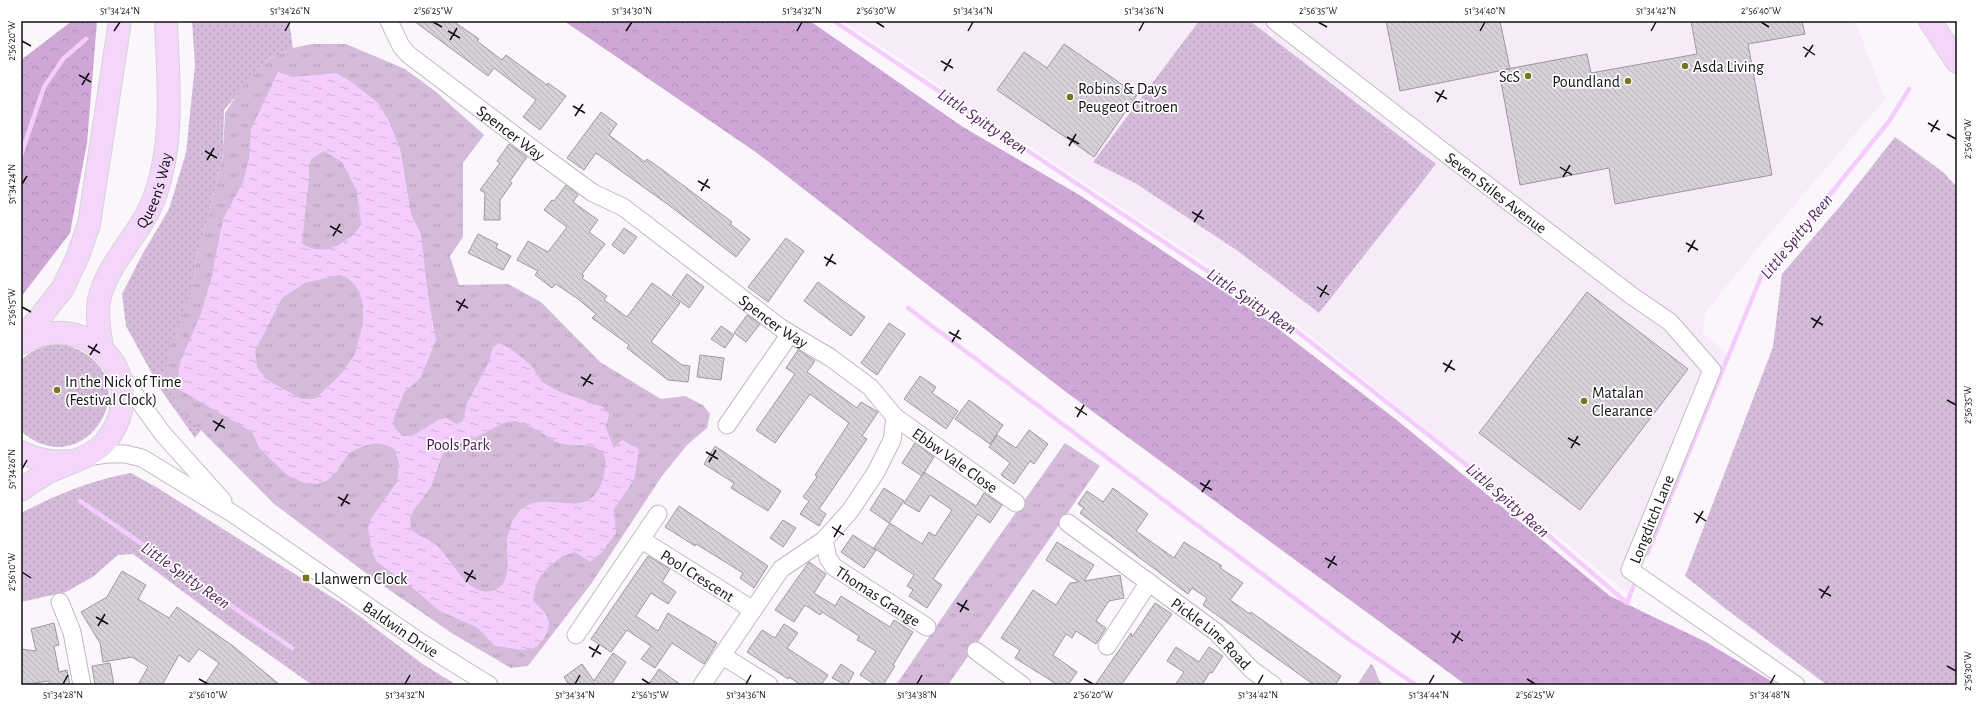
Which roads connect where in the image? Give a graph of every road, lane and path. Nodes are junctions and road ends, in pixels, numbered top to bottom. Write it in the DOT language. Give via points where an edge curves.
graph roads {
  1 [pos="120,21"];
  2 [pos="166,21"];
  3 [pos="389,21"];
  4 [pos="1275,21"];
  5 [pos="1930,21"];
  6 [pos="1957,62"];
  7 [pos="790,334"];
  8 [pos="21,342"];
  9 [pos="102,348"];
  10 [pos="1712,370"];
  11 [pos="118,371"];
  12 [pos="895,417"];
  13 [pos="727,425"];
  14 [pos="21,452"];
  15 [pos="79,459"];
  16 [pos="21,490"];
  17 [pos="1016,503"];
  18 [pos="658,514"];
  19 [pos="235,515"];
  20 [pos="1068,523"];
  21 [pos="642,540"];
  22 [pos="824,540"];
  23 [pos="1149,582"];
  24 [pos="60,602"];
  25 [pos="753,610"];
  26 [pos="928,627"];
  27 [pos="576,635"];
  28 [pos="1107,646"];
  29 [pos="976,651"];
  30 [pos="723,656"];
  31 [pos="82,685"];
  32 [pos="489,685"];
  33 [pos="702,685"];
  34 [pos="769,685"];
  35 [pos="1022,685"];
  36 [pos="1273,685"];
  37 [pos="1796,685"];
  1 -- 8 [label="main road, Queen's Way" via="89,224 78,256 62,288"];
  2 -- 9 [label="main road, Queen's Way" via="169,123 164,161 155,197 105,283 99,301 98,319"];
  3 -- 7 [label="street, Spencer Way" via="401,46 409,55 593,192 623,207"];
  4 -- 10 [label="street, Seven Stiles Avenue" via="1487,186 1670,322"];
  5 -- 6 [label="main road"];
  7 -- 12 [label="street, Spencer Way" via="831,358 870,387"];
  7 -- 13 [label="street"];
  8 -- 9 [label="main road, Queen's Way" via="51,332 69,332 86,338"];
  9 -- 11 [label="main road, Queen's Way"];
  10 -- 37 [label="street, Longditch Lane" via="1630,570"];
  11 -- 15 [label="main road, Queen's Way" via="122,407 117,425 106,441"];
  11 -- 19 [label="street" via="163,434"];
  12 -- 17 [label="street, Ebbw Vale Close"];
  12 -- 22 [label="street" via="892,440 876,472 850,510"];
  14 -- 15 [label="main road, Queen's Way" via="56,463"];
  15 -- 16 [label="main road, Queen's Way" via="47,473"];
  15 -- 19 [label="street" via="107,454 125,454 142,458"];
  18 -- 21 [label="street, Pool Crescent"];
  19 -- 32 [label="street, Baldwin Drive" via="420,642"];
  20 -- 23 [label="street, Pickle Line Road"];
  21 -- 25 [label="street, Pool Crescent"];
  21 -- 27 [label="street, Pool Crescent"];
  22 -- 25 [label="street" via="781,569"];
  22 -- 26 [label="street, Thomas Grange" via="828,558 834,568"];
  23 -- 28 [label="street"];
  23 -- 36 [label="street, Pickle Line Road" via="1216,632 1252,670"];
  24 -- 31 [label="street" via="72,632"];
  25 -- 30 [label="street"];
  29 -- 35 [label="street"];
  30 -- 33 [label="street"];
  30 -- 34 [label="street"];
}
